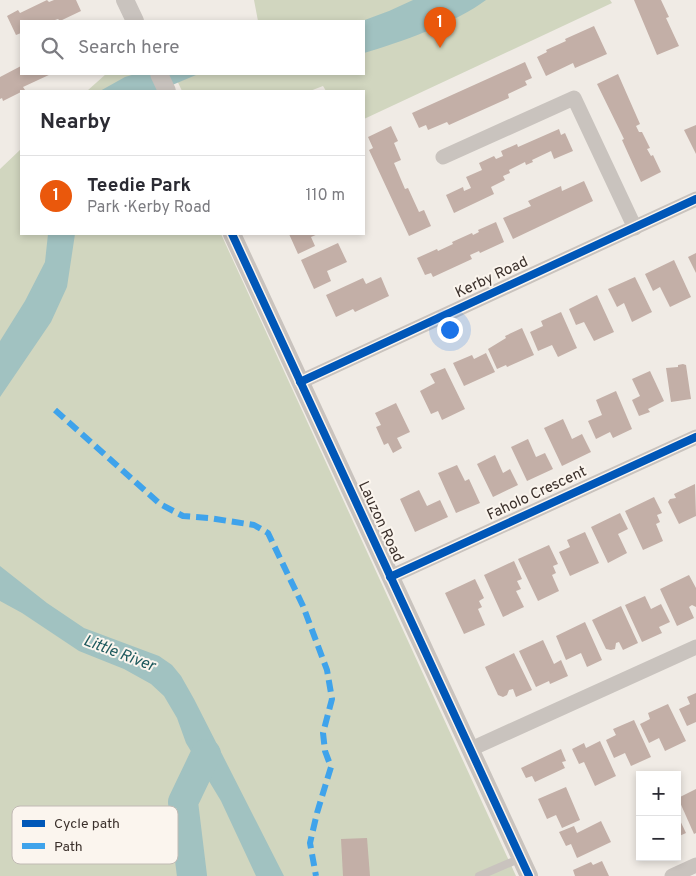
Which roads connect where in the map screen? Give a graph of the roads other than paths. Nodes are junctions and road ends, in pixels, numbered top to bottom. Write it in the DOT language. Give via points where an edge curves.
graph roads {
  1 [pos="125,0"];
  2 [pos="135,20"];
  3 [pos="158,75"];
  4 [pos="166,90"];
  5 [pos="443,157"];
  6 [pos="696,199"];
  7 [pos="635,228"];
  8 [pos="232,235"];
  9 [pos="300,382"];
  10 [pos="696,437"];
  11 [pos="390,577"];
  12 [pos="696,647"];
  13 [pos="471,749"];
  14 [pos="521,858"];
  15 [pos="696,865"];
  16 [pos="479,876"];
  17 [pos="530,876"];
  18 [pos="672,876"];
  1 -- 2 [label="street"];
  3 -- 4 [label="street"];
  5 -- 7 [label="street" via="574,98"];
  6 -- 7 [label="street, Kerby Road"];
  7 -- 9 [label="street, Kerby Road"];
  8 -- 9 [label="street, Lauzon Road"];
  9 -- 11 [label="street, Lauzon Road"];
  10 -- 11 [label="street, Faholo Crescent"];
  11 -- 13 [label="street, Lauzon Road"];
  12 -- 13 [label="street"];
  13 -- 14 [label="street, Lauzon Road"];
  14 -- 16 [label="lane"];
  14 -- 17 [label="street, Lauzon Road"];
  15 -- 18 [label="street"];
}
